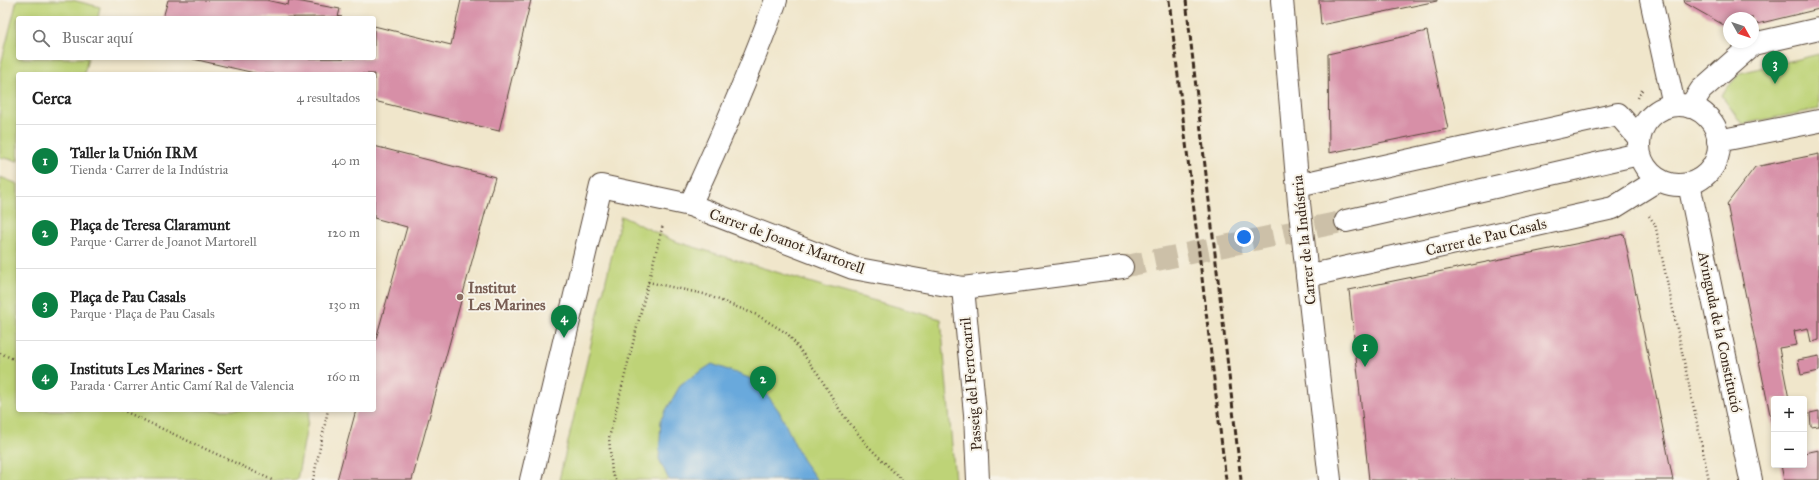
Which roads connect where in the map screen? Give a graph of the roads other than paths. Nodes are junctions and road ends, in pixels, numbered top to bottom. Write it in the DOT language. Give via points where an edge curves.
graph roads {
  1 [pos="776,0"];
  2 [pos="1282,0"];
  3 [pos="1651,0"];
  4 [pos="1819,29"];
  5 [pos="1682,106"];
  6 [pos="1819,121"];
  7 [pos="1718,141"];
  8 [pos="1639,146"];
  9 [pos="1658,180"];
  10 [pos="1689,184"];
  11 [pos="1298,185"];
  12 [pos="679,203"];
  13 [pos="1346,221"];
  14 [pos="1122,267"];
  15 [pos="1307,276"];
  16 [pos="963,288"];
  17 [pos="531,480"];
  18 [pos="978,480"];
  19 [pos="1330,480"];
  20 [pos="1751,480"];
  1 -- 12 [label="street" via="711,158"];
  2 -- 11 [label="street, Carrer de la Indústria"];
  3 -- 5 [label="street"];
  4 -- 5 [label="street" via="1753,44"];
  5 -- 7 [label="street" via="1701,112 1714,127"];
  5 -- 8 [label="street" via="1657,111 1646,122"];
  6 -- 7 [label="street"];
  7 -- 10 [label="street" via="1717,156 1712,167 1702,178"];
  8 -- 9 [label="street" via="1648,171"];
  8 -- 11 [label="street" via="1618,114"];
  8 -- 13 [label="street"];
  9 -- 10 [label="street" via="1674,185"];
  9 -- 15 [label="street, Carrer de Pau Casals" via="1613,208"];
  10 -- 20 [label="street, Avinguda de la Constitució"];
  11 -- 15 [label="street, Carrer de la Indústria"];
  12 -- 16 [label="street, Carrer de Joanot Martorell" via="853,268"];
  12 -- 17 [label="street, Carrer de Joanot Martorell" via="601,186"];
  14 -- 16 [label="street, Carrer de Joanot Martorell"];
  15 -- 19 [label="street, Carrer de la Indústria"];
  16 -- 18 [label="street, Passeig del Ferrocarril" via="975,414"];
}
